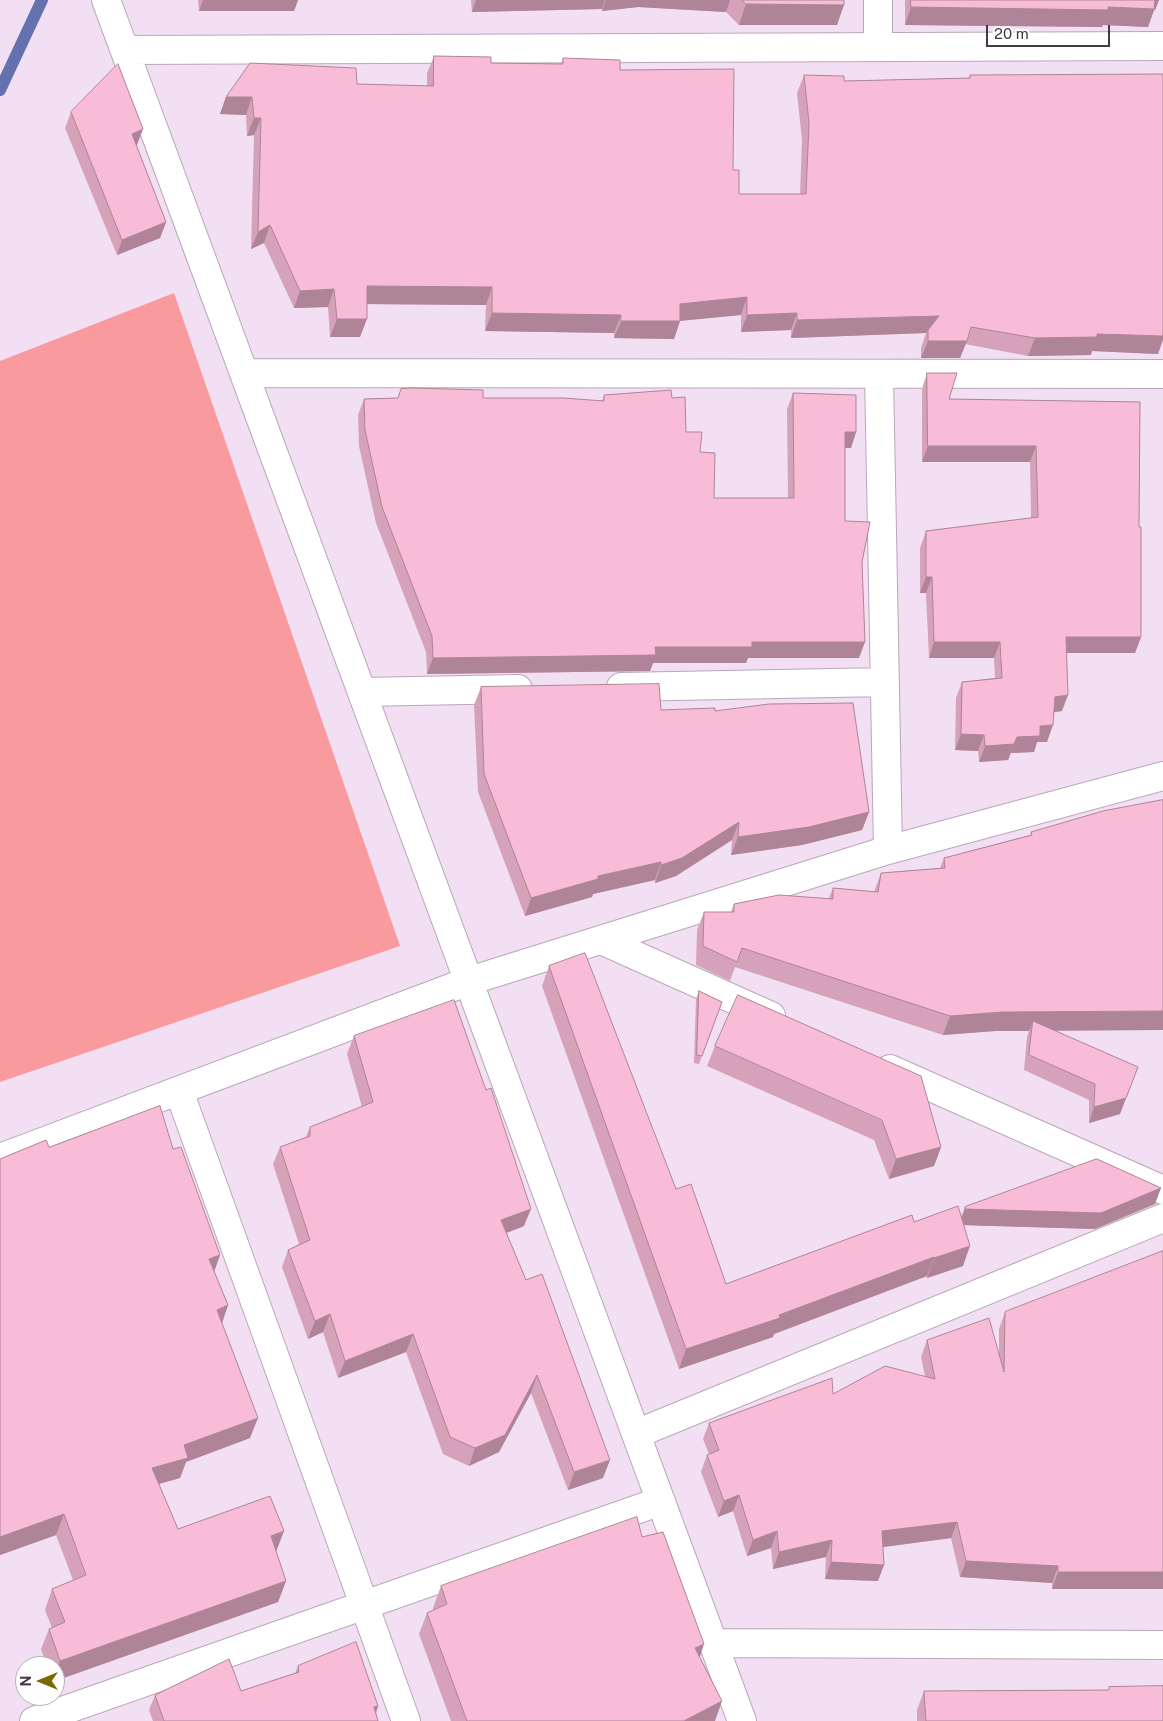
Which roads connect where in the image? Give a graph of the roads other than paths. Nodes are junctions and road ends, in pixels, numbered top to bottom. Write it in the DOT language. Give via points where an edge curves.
graph roads {
  1 [pos="106,0"];
  2 [pos="878,0"];
  3 [pos="1163,46"];
  4 [pos="878,47"];
  5 [pos="125,50"];
  6 [pos="244,373"];
  7 [pos="879,374"];
  8 [pos="1163,374"];
  9 [pos="885,682"];
  10 [pos="599,688"];
  11 [pos="540,689"];
  12 [pos="362,692"];
  13 [pos="1163,776"];
  14 [pos="888,850"];
  15 [pos="601,940"];
  16 [pos="468,981"];
  17 [pos="791,1025"];
  18 [pos="864,1057"];
  19 [pos="179,1090"];
  20 [pos="0,1158"];
  21 [pos="1163,1190"];
  22 [pos="1163,1218"];
  23 [pos="636,1434"];
  24 [pos="661,1501"];
  25 [pos="364,1604"];
  26 [pos="714,1643"];
  27 [pos="1163,1645"];
  28 [pos="34,1721"];
  29 [pos="406,1721"];
  30 [pos="742,1721"];
  1 -- 5 [label="street"];
  2 -- 4 [label="street"];
  3 -- 4 [label="street"];
  4 -- 5 [label="street"];
  5 -- 6 [label="street"];
  6 -- 7 [label="street"];
  6 -- 12 [label="street"];
  7 -- 8 [label="street"];
  7 -- 9 [label="street"];
  9 -- 10 [label="street"];
  9 -- 14 [label="street"];
  11 -- 12 [label="street"];
  12 -- 16 [label="street"];
  13 -- 14 [label="street"];
  14 -- 15 [label="street"];
  15 -- 16 [label="street"];
  15 -- 17 [label="street"];
  16 -- 19 [label="street"];
  16 -- 23 [label="street"];
  18 -- 21 [label="street"];
  19 -- 20 [label="street"];
  19 -- 25 [label="street"];
  22 -- 23 [label="street"];
  23 -- 24 [label="street"];
  24 -- 25 [label="street"];
  24 -- 26 [label="street"];
  25 -- 28 [label="street"];
  25 -- 29 [label="street"];
  26 -- 27 [label="street"];
  26 -- 30 [label="street"];
}
